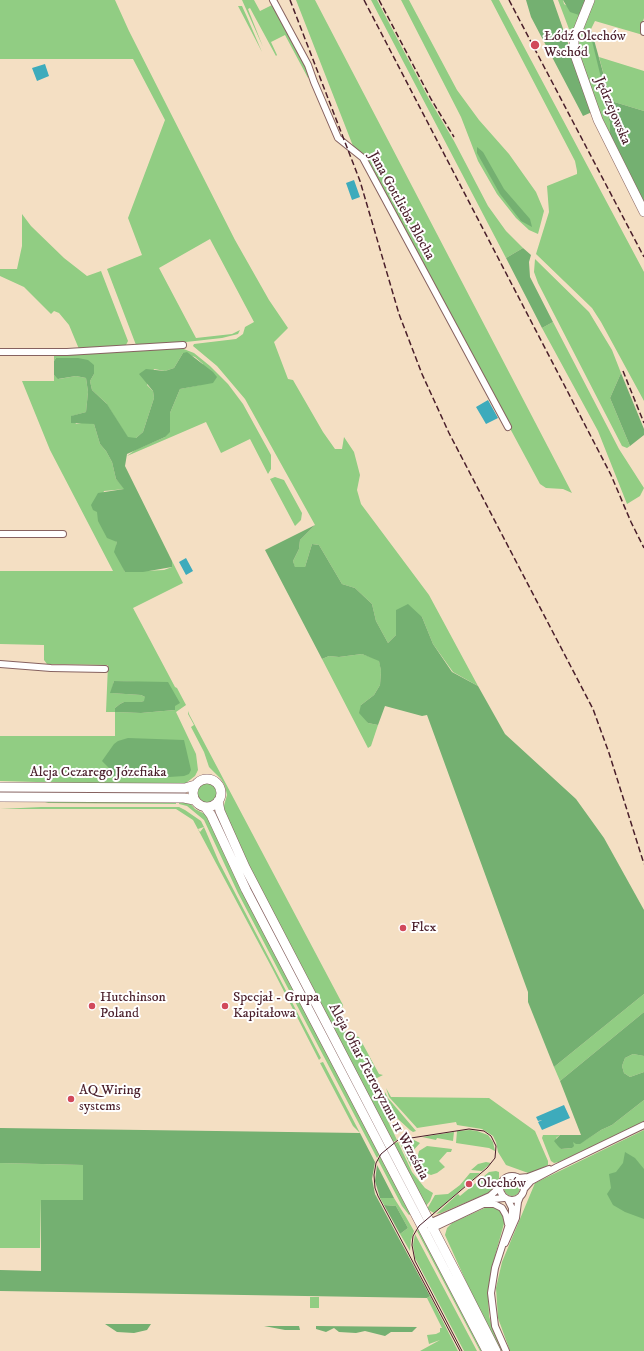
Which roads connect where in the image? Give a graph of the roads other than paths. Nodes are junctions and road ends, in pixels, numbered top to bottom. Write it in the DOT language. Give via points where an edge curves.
graph roads {
  1 [pos="273,0"];
  2 [pos="590,0"];
  3 [pos="644,25"];
  4 [pos="644,32"];
  5 [pos="644,212"];
  6 [pos="183,345"];
  7 [pos="0,352"];
  8 [pos="508,427"];
  9 [pos="0,534"];
  10 [pos="63,534"];
  11 [pos="0,664"];
  12 [pos="105,669"];
  13 [pos="194,785"];
  14 [pos="0,787"];
  15 [pos="0,797"];
  16 [pos="194,800"];
  17 [pos="218,802"];
  18 [pos="206,807"];
  19 [pos="644,1125"];
  20 [pos="557,1167"];
  21 [pos="518,1178"];
  22 [pos="500,1187"];
  23 [pos="524,1189"];
  24 [pos="520,1197"];
  25 [pos="506,1199"];
  26 [pos="486,1204"];
  27 [pos="427,1227"];
  28 [pos="508,1227"];
  29 [pos="503,1246"];
  30 [pos="487,1351"];
  31 [pos="496,1351"];
  32 [pos="506,1351"];
  1 -- 8 [label="street, Jana Gottlieba Blocha" via="308,65 338,138 363,158"];
  2 -- 5 [label="street, Jędrzejowska" via="574,40 575,55 598,120"];
  3 -- 4 [label="street"];
  6 -- 7 [label="street" via="76,352"];
  9 -- 10 [label="street"];
  11 -- 12 [label="street"];
  13 -- 14 [label="street, Aleja Cezarego Józefiaka" via="185,788"];
  13 -- 16 [label="street"];
  13 -- 17 [label="street" via="202,779 213,780 221,788"];
  15 -- 16 [label="street, Aleja Cezarego Józefiaka"];
  16 -- 18 [label="street" via="200,806"];
  17 -- 18 [label="street"];
  17 -- 27 [label="street, Aleja Ofiar Terroryzmu 11 Września" via="245,867"];
  18 -- 27 [label="street, Aleja Ofiar Terroryzmu 11 Września" via="246,890"];
  19 -- 20 [label="street"];
  20 -- 21 [label="street"];
  20 -- 23 [label="street" via="531,1181"];
  21 -- 22 [label="street" via="507,1177"];
  21 -- 23 [label="street" via="524,1184"];
  22 -- 25 [label="street" via="501,1194"];
  22 -- 27 [label="street" via="490,1196"];
  23 -- 24 [label="street"];
  24 -- 25 [label="street"];
  24 -- 29 [label="street" via="515,1222"];
  25 -- 26 [label="street" via="494,1199"];
  25 -- 28 [label="street" via="512,1212"];
  26 -- 27 [label="street"];
  26 -- 28 [label="street" via="502,1208"];
  27 -- 30 [label="street, Aleja Ofiar Terroryzmu 11 Września"];
  27 -- 31 [label="street, Aleja Ofiar Terroryzmu 11 Września"];
  28 -- 29 [label="street"];
  29 -- 32 [label="street" via="494,1273 491,1304 495,1326"];
}
